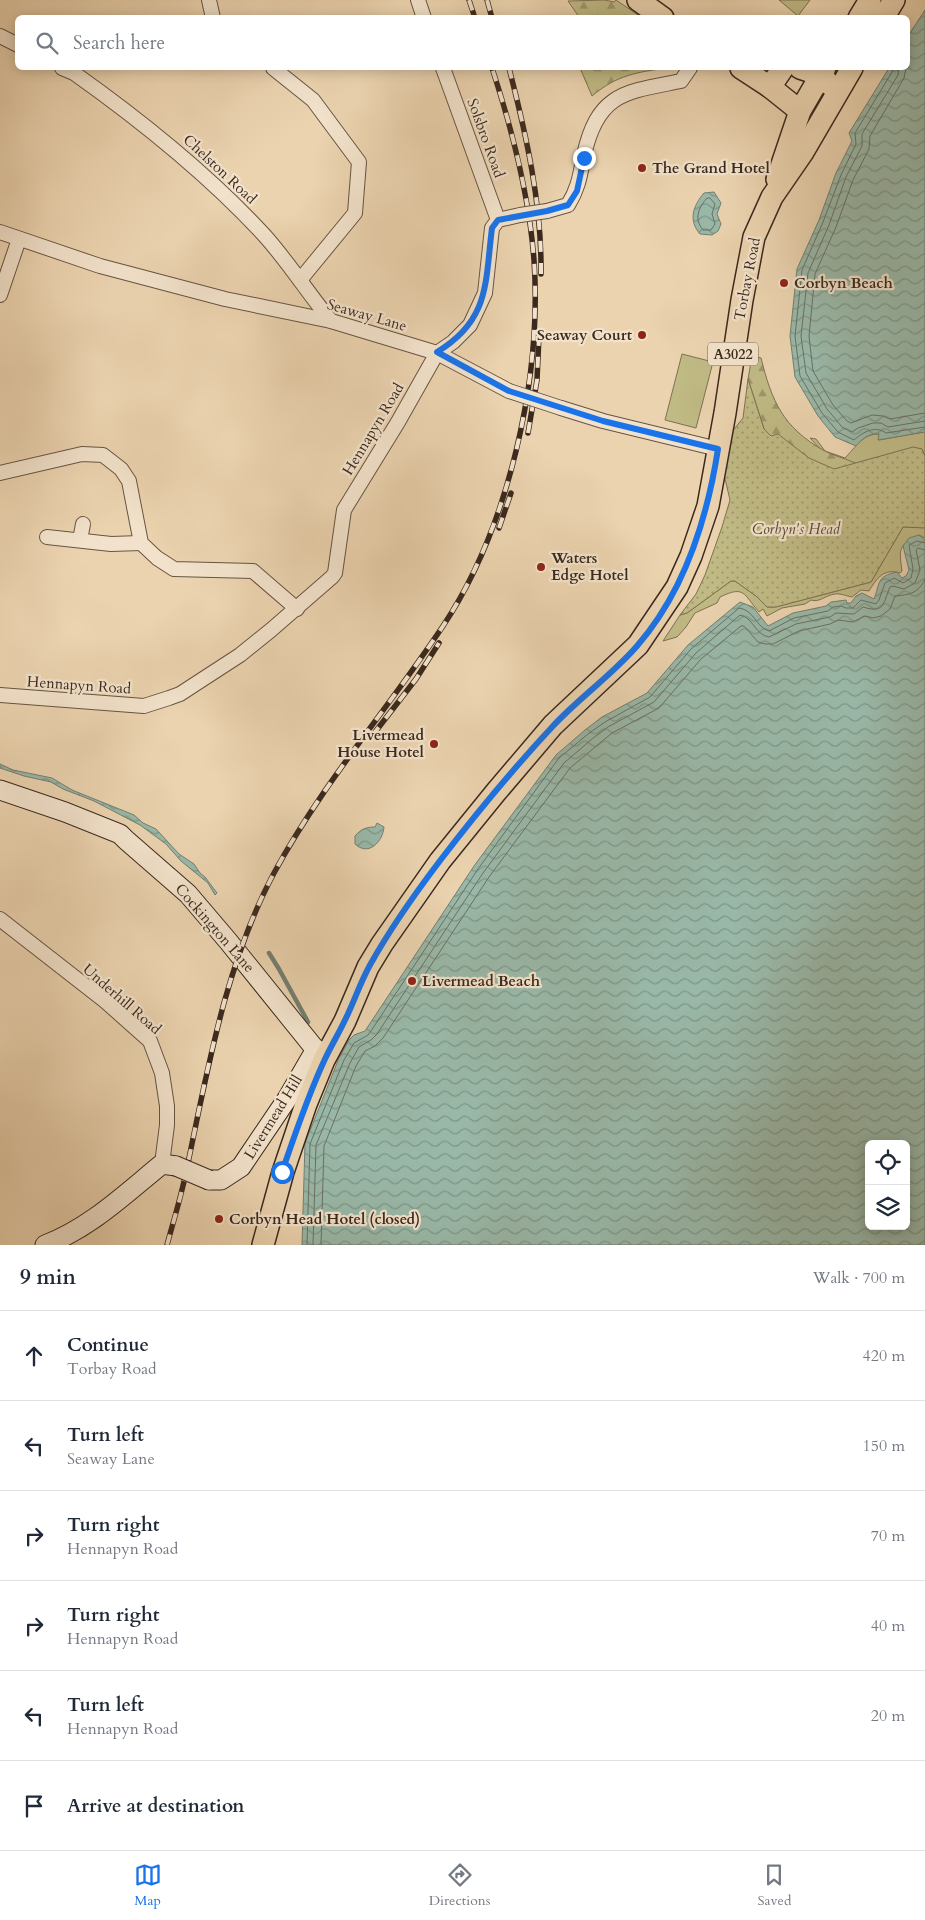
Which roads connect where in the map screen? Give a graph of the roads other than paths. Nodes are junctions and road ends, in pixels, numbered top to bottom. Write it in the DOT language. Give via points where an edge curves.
graph roads {
  1 [pos="209,0"];
  2 [pos="418,0"];
  3 [pos="638,0"];
  4 [pos="870,0"];
  5 [pos="894,0"];
  6 [pos="212,15"];
  7 [pos="423,15"];
  8 [pos="659,15"];
  9 [pos="861,15"];
  10 [pos="885,15"];
  11 [pos="0,36"];
  12 [pos="15,44"];
  13 [pos="67,70"];
  14 [pos="276,70"];
  15 [pos="444,70"];
  16 [pos="689,70"];
  17 [pos="744,70"];
  18 [pos="782,70"];
  19 [pos="851,70"];
  20 [pos="823,71"];
  21 [pos="770,87"];
  22 [pos="837,94"];
  23 [pos="800,111"];
  24 [pos="772,197"];
  25 [pos="498,220"];
  26 [pos="0,232"];
  27 [pos="19,239"];
  28 [pos="300,280"];
  29 [pos="0,295"];
  30 [pos="331,321"];
  31 [pos="437,352"];
  32 [pos="718,449"];
  33 [pos="0,473"];
  34 [pos="83,524"];
  35 [pos="47,537"];
  36 [pos="80,540"];
  37 [pos="140,544"];
  38 [pos="297,608"];
  39 [pos="0,695"];
  40 [pos="0,790"];
  41 [pos="0,919"];
  42 [pos="320,1055"];
  43 [pos="169,1165"];
  44 [pos="45,1245"];
  45 [pos="263,1245"];
  1 -- 6 [label="street"];
  2 -- 7 [label="street"];
  3 -- 8 [label="main road"];
  4 -- 9 [label="main road"];
  5 -- 10 [label="main road"];
  11 -- 12 [label="street"];
  13 -- 28 [label="street, Chelston Road" via="100,91 178,152 248,218"];
  14 -- 28 [label="street" via="313,100 359,162 355,213"];
  15 -- 25 [label="street, Solsbro Road"];
  16 -- 25 [label="street, bridge" via="681,81 618,96 605,107 586,146 577,191 568,205"];
  17 -- 21 [label="main road"];
  18 -- 21 [label="main road"];
  19 -- 22 [label="main road, Torbay Road / A3022"];
  20 -- 22 [label="main road"];
  20 -- 23 [label="main road, Torbay Road / A3022"];
  21 -- 23 [label="main road"];
  22 -- 23 [label="main road" via="819,98"];
  22 -- 24 [label="main road, Torbay Road / A3022"];
  23 -- 24 [label="main road, Torbay Road / A3022"];
  24 -- 32 [label="main road, Torbay Road / A3022" via="757,229 751,253"];
  25 -- 31 [label="street, Hennapyn Road" via="492,228 485,293 470,325"];
  26 -- 27 [label="street, Seaway Lane"];
  27 -- 29 [label="street"];
  27 -- 30 [label="street, Seaway Lane" via="100,266 225,299"];
  28 -- 30 [label="street, Chelston Road"];
  30 -- 31 [label="street, Seaway Lane"];
  31 -- 32 [label="street, Seaway Lane, bridge" via="509,391 603,421"];
  31 -- 38 [label="street, Hennapyn Road" via="344,510 336,574"];
  32 -- 42 [label="main road, Torbay Road / A3022" via="708,506 696,542 658,617 626,658 553,725 440,861 368,967 345,1021"];
  33 -- 37 [label="street" via="82,454 103,456 121,469 129,482"];
  34 -- 36 [label="street"];
  35 -- 36 [label="street"];
  36 -- 37 [label="street"];
  37 -- 38 [label="street" via="174,569 253,571"];
  38 -- 39 [label="street, Hennapyn Road" via="240,655 180,694 144,706"];
  40 -- 42 [label="street, Cockington Lane" via="120,834 188,894"];
  41 -- 43 [label="street, Underhill Road" via="105,1001 150,1041 162,1073 166,1098"];
  42 -- 43 [label="street, Livermead Hill, bridge" via="241,1168 221,1180 209,1180"];
  42 -- 45 [label="main road, Torbay Road / A3022" via="282,1172"];
  43 -- 44 [label="street" via="78,1229"];
}
